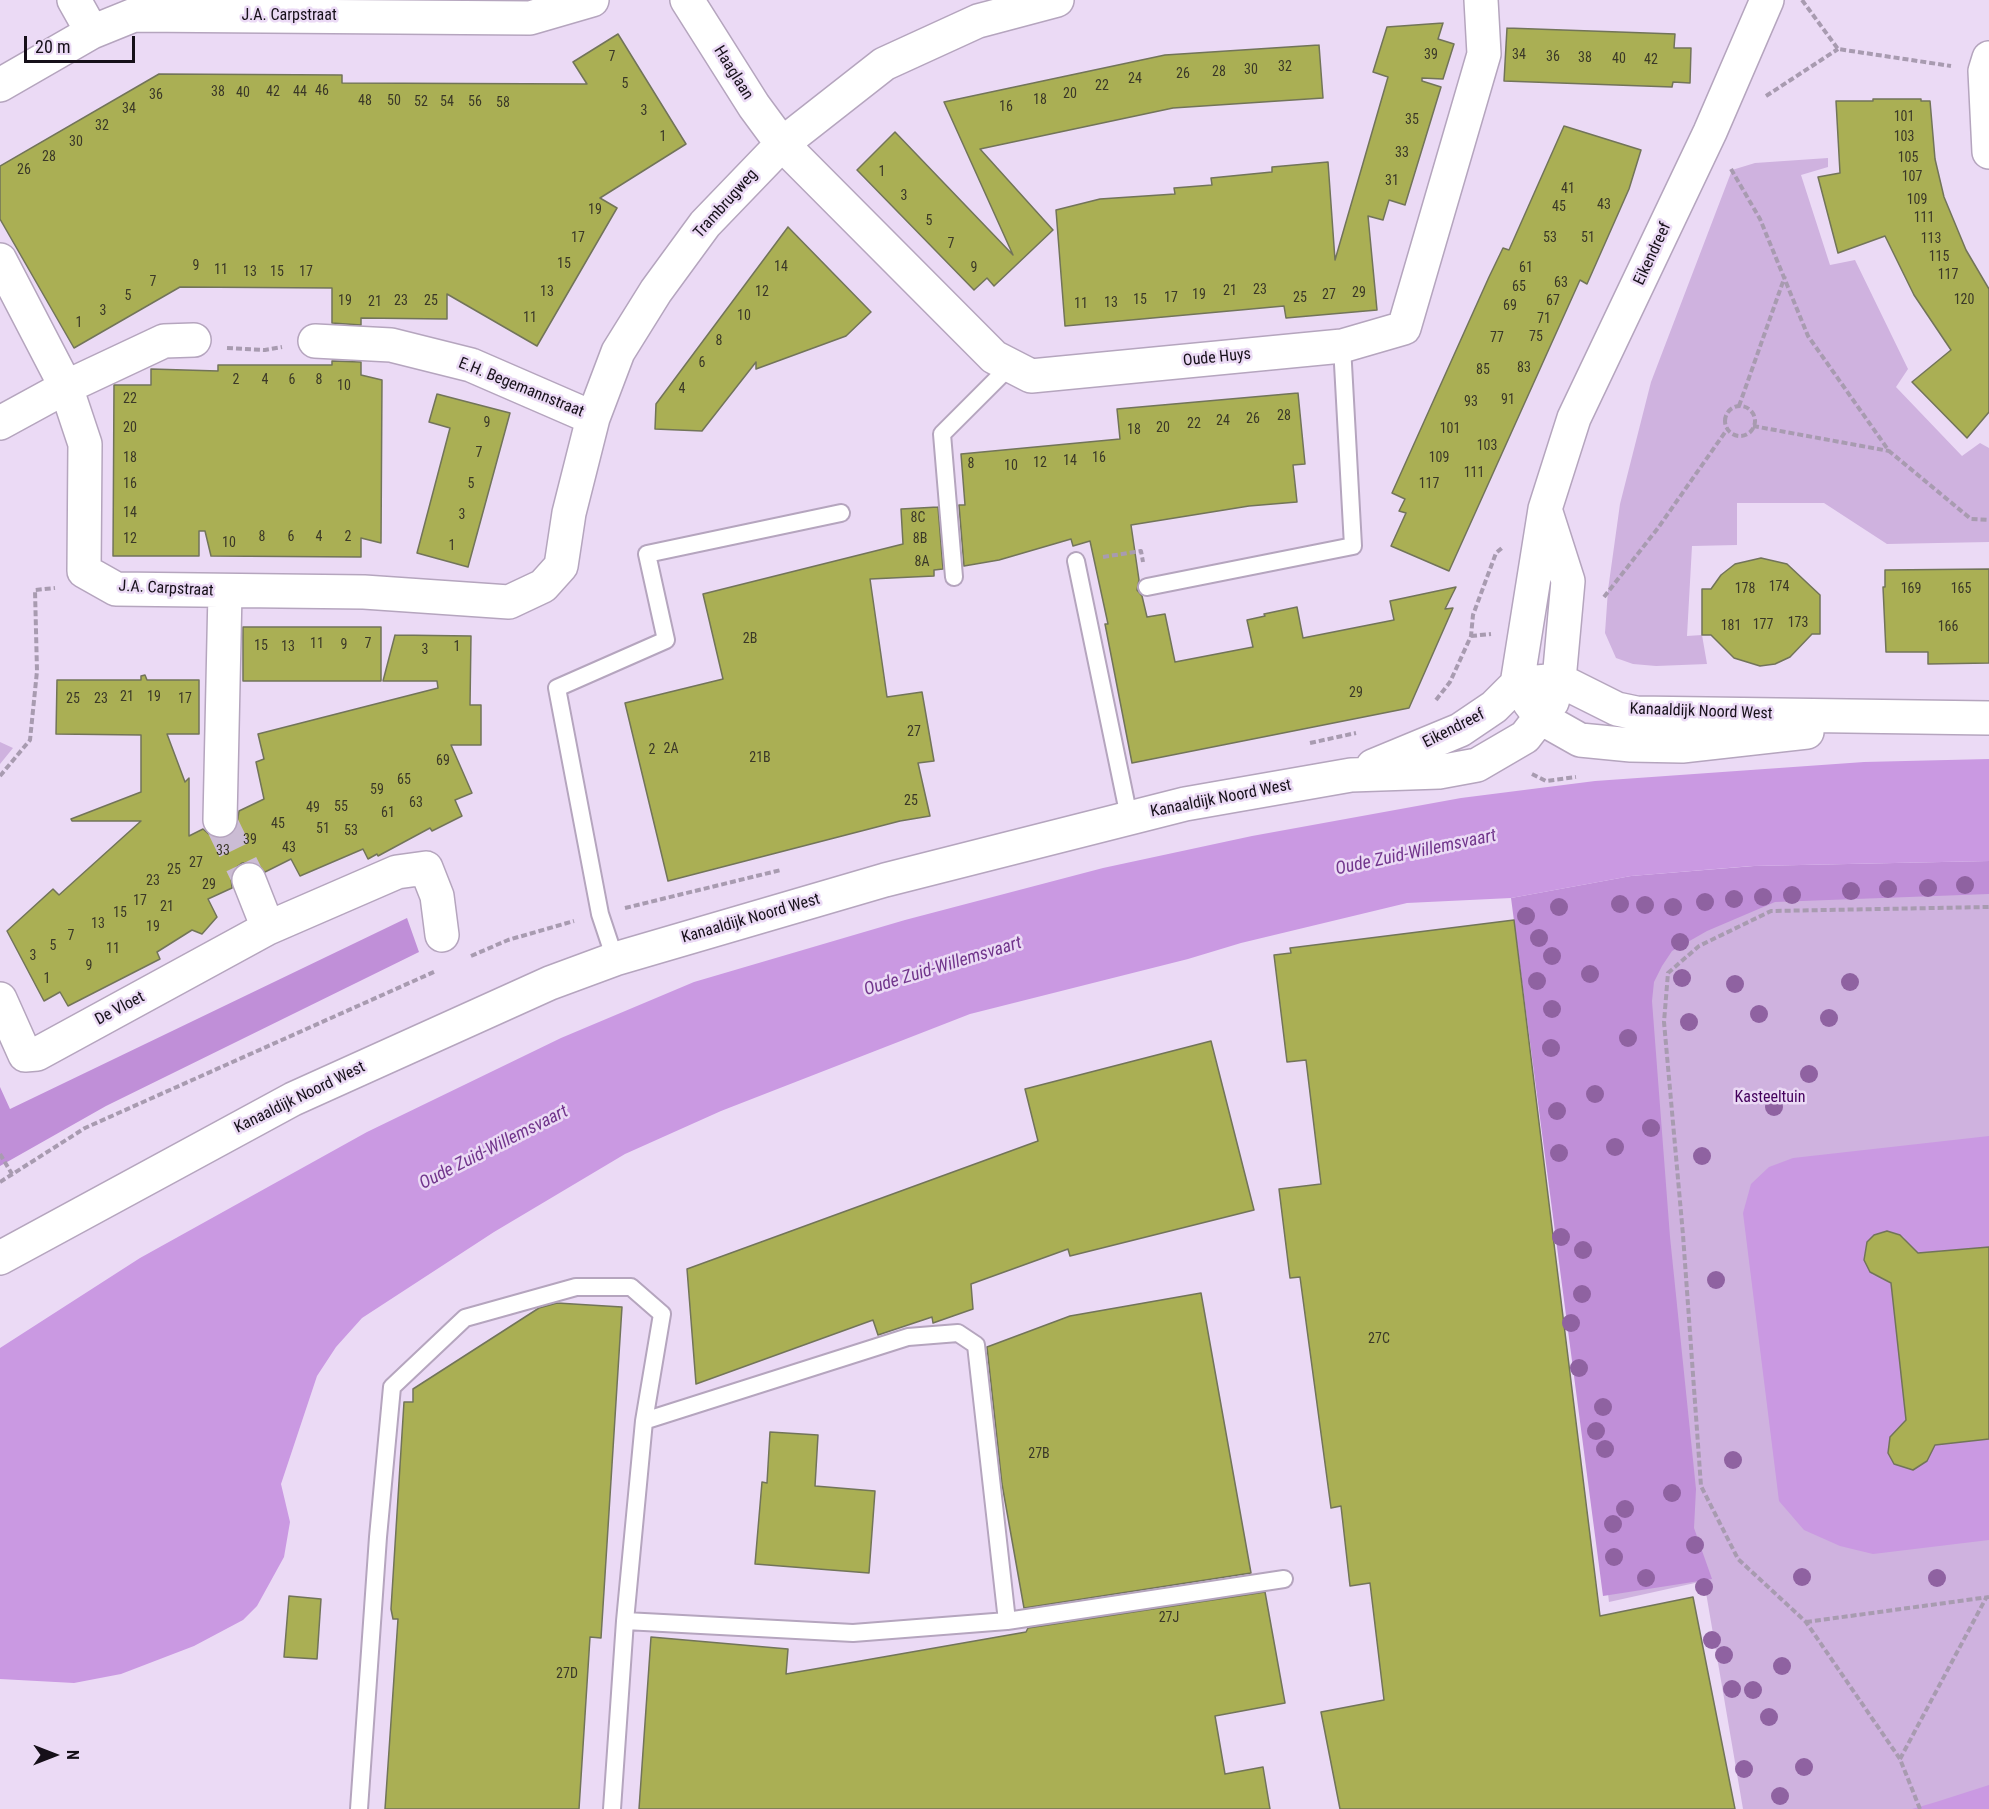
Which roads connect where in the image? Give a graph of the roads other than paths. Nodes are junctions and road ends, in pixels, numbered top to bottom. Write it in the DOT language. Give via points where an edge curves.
graph roads {
  1 [pos="74,0"];
  2 [pos="592,0"];
  3 [pos="687,0"];
  4 [pos="1057,0"];
  5 [pos="1481,0"];
  6 [pos="1767,0"];
  7 [pos="92,32"];
  8 [pos="1989,58"];
  9 [pos="0,85"];
  10 [pos="782,144"];
  11 [pos="1989,152"];
  12 [pos="0,260"];
  13 [pos="194,340"];
  14 [pos="315,341"];
  15 [pos="1342,346"];
  16 [pos="1011,365"];
  17 [pos="66,387"];
  18 [pos="593,418"];
  19 [pos="0,423"];
  20 [pos="1545,509"];
  21 [pos="841,513"];
  22 [pos="1076,561"];
  23 [pos="954,578"];
  24 [pos="543,585"];
  25 [pos="1147,587"];
  26 [pos="225,592"];
  27 [pos="1559,680"];
  28 [pos="1517,684"];
  29 [pos="1541,718"];
  30 [pos="1934,718"];
  31 [pos="1989,718"];
  32 [pos="1352,775"];
  33 [pos="1129,817"];
  34 [pos="220,820"];
  35 [pos="249,880"];
  36 [pos="268,928"];
  37 [pos="442,935"];
  38 [pos="615,959"];
  39 [pos="0,999"];
  40 [pos="0,1258"];
  41 [pos="644,1421"];
  42 [pos="1284,1579"];
  43 [pos="625,1621"];
  44 [pos="1007,1621"];
  45 [pos="359,1809"];
  46 [pos="612,1809"];
  1 -- 7 [label="street"];
  2 -- 7 [label="street, J.A. Carpstraat" via="530,18 134,15"];
  3 -- 10 [label="street, Haaglaan"];
  4 -- 10 [label="street, Trambrugweg" via="978,21 884,64"];
  5 -- 15 [label="street, Oude Huys" via="1484,54 1404,328"];
  6 -- 20 [label="street, Eikendreef" via="1710,132 1574,418"];
  7 -- 9 [label="street, J.A. Carpstraat"];
  8 -- 11 [label="street" via="1985,71"];
  10 -- 16 [label="street, Oude Huys" via="994,357"];
  10 -- 18 [label="street, Trambrugweg" via="705,224 656,291 618,352"];
  12 -- 17 [label="street"];
  13 -- 17 [label="street" via="164,341"];
  14 -- 18 [label="street, E.H. Begemannstraat" via="391,345 471,364"];
  15 -- 16 [label="street, Oude Huys" via="1031,376"];
  15 -- 25 [label="lane" via="1353,546"];
  16 -- 23 [label="lane" via="942,434"];
  17 -- 19 [label="street"];
  17 -- 26 [label="street, J.A. Carpstraat" via="86,444 84,571 116,589"];
  18 -- 24 [label="street, Trambrugweg" via="569,513 561,566"];
  20 -- 27 [label="street" via="1568,581"];
  20 -- 28 [label="street, Eikendreef"];
  21 -- 38 [label="lane" via="647,554 666,640 557,688 600,914"];
  22 -- 33 [label="lane"];
  24 -- 26 [label="street, J.A. Carpstraat" via="509,602 364,592"];
  26 -- 34 [label="street"];
  27 -- 28 [label="street"];
  27 -- 29 [label="street" via="1552,702"];
  27 -- 30 [label="street, Kanaaldijk Noord West" via="1617,709 1636,713"];
  28 -- 29 [label="street, Kanaaldijk Noord West"];
  28 -- 32 [label="street, Eikendreef" via="1494,707 1460,730"];
  29 -- 30 [label="street, Kanaaldijk Noord West" via="1580,740 1682,746"];
  29 -- 32 [label="street, Kanaaldijk Noord West" via="1517,742 1477,765 1440,772"];
  30 -- 31 [label="street, Kanaaldijk Noord West"];
  32 -- 33 [label="street, Kanaaldijk Noord West"];
  33 -- 38 [label="street, Kanaaldijk Noord West" via="885,880"];
  35 -- 36 [label="street"];
  36 -- 37 [label="street, De Vloet" via="398,872 426,868 438,896"];
  36 -- 39 [label="street, De Vloet" via="38,1054 24,1055"];
  38 -- 40 [label="street, Kanaaldijk Noord West" via="549,982 293,1099"];
  41 -- 43 [label="lane"];
  41 -- 44 [label="lane" via="908,1337 958,1333 976,1345"];
  41 -- 45 [label="lane" via="662,1314 631,1287 576,1287 465,1318 392,1387"];
  42 -- 44 [label="lane"];
  43 -- 44 [label="lane" via="853,1633"];
  43 -- 46 [label="lane"];
}
